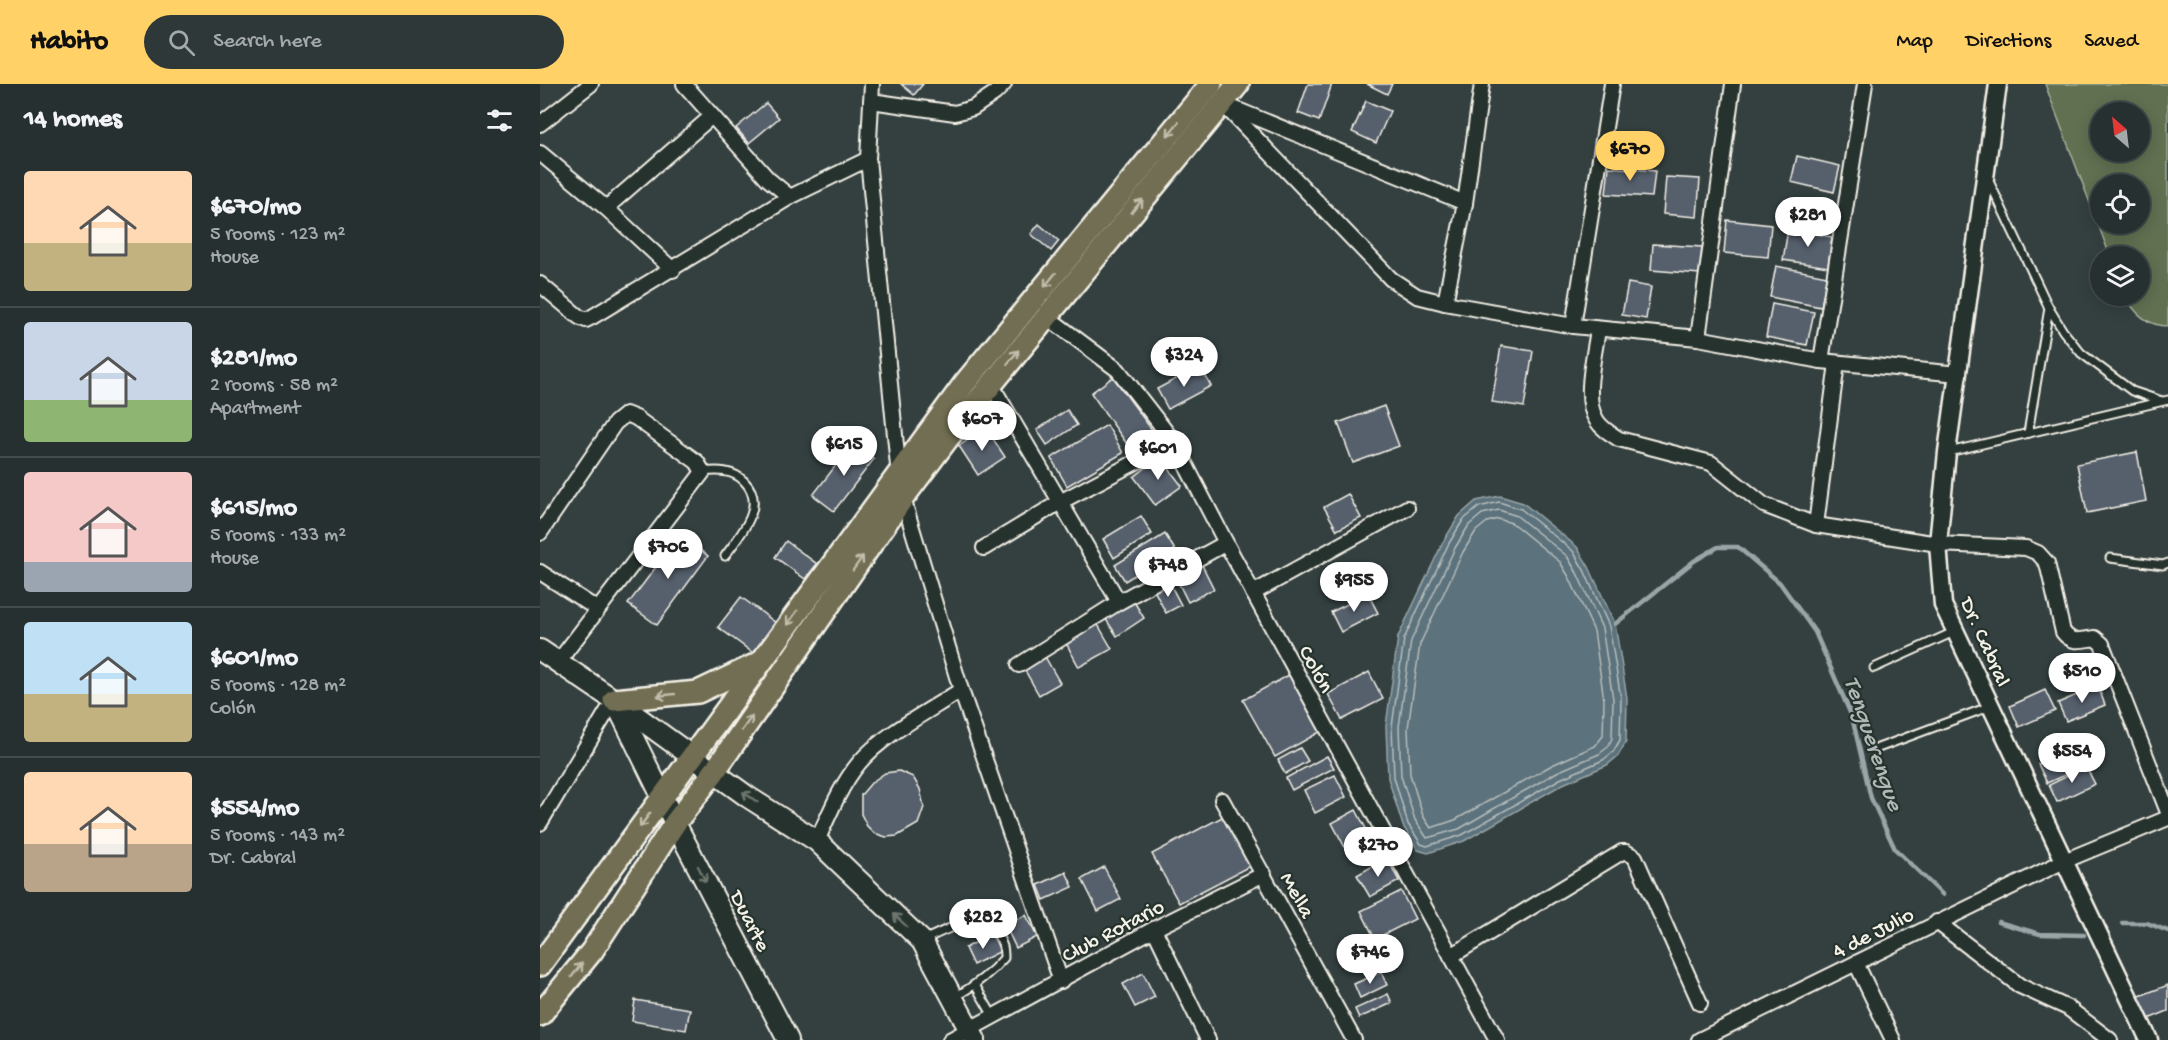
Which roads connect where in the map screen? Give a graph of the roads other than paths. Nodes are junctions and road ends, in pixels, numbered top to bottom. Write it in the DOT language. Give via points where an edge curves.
graph roads {
  1 [pos="591,84"];
  2 [pos="684,84"];
  3 [pos="872,84"];
  4 [pos="1004,84"];
  5 [pos="1211,84"];
  6 [pos="1238,84"];
  7 [pos="1612,84"];
  8 [pos="1733,84"];
  9 [pos="1865,84"];
  10 [pos="1998,84"];
  11 [pos="1480,85"];
  12 [pos="871,101"];
  13 [pos="1222,104"];
  14 [pos="712,116"];
  15 [pos="540,124"];
  16 [pos="540,153"];
  17 [pos="868,159"];
  18 [pos="1986,174"];
  19 [pos="790,198"];
  20 [pos="1465,203"];
  21 [pos="606,208"];
  22 [pos="673,270"];
  23 [pos="540,284"];
  24 [pos="1445,303"];
  25 [pos="2049,308"];
  26 [pos="1046,316"];
  27 [pos="1573,326"];
  28 [pos="1598,329"];
  29 [pos="1698,338"];
  30 [pos="1821,361"];
  31 [pos="1837,363"];
  32 [pos="1959,374"];
  33 [pos="991,384"];
  34 [pos="2165,401"];
  35 [pos="2028,433"];
  36 [pos="1174,442"];
  37 [pos="1947,452"];
  38 [pos="898,471"];
  39 [pos="704,472"];
  40 [pos="903,498"];
  41 [pos="1060,502"];
  42 [pos="1407,508"];
  43 [pos="1816,525"];
  44 [pos="540,533"];
  45 [pos="1226,543"];
  46 [pos="1938,544"];
  47 [pos="984,548"];
  48 [pos="725,556"];
  49 [pos="2110,558"];
  50 [pos="2168,563"];
  51 [pos="540,572"];
  52 [pos="1253,593"];
  53 [pos="1119,602"];
  54 [pos="597,609"];
  55 [pos="1956,631"];
  56 [pos="540,650"];
  57 [pos="558,662"];
  58 [pos="760,662"];
  59 [pos="1018,665"];
  60 [pos="1874,668"];
  61 [pos="961,690"];
  62 [pos="615,700"];
  63 [pos="1991,706"];
  64 [pos="1878,748"];
  65 [pos="692,755"];
  66 [pos="714,771"];
  67 [pos="662,796"];
  68 [pos="1222,800"];
  69 [pos="2168,812"];
  70 [pos="2168,818"];
  71 [pos="540,823"];
  72 [pos="675,823"];
  73 [pos="817,841"];
  74 [pos="2064,861"];
  75 [pos="1264,874"];
  76 [pos="587,900"];
  77 [pos="613,918"];
  78 [pos="1937,922"];
  79 [pos="1154,929"];
  80 [pos="922,941"];
  81 [pos="1451,956"];
  82 [pos="1856,963"];
  83 [pos="540,965"];
  84 [pos="1060,981"];
  85 [pos="975,985"];
  86 [pos="953,998"];
  87 [pos="1700,1003"];
  88 [pos="540,1015"];
  89 [pos="993,1017"];
  90 [pos="973,1035"];
  91 [pos="1717,1036"];
  92 [pos="788,1040"];
  93 [pos="950,1040"];
  94 [pos="1208,1040"];
  95 [pos="1354,1040"];
  96 [pos="1497,1040"];
  97 [pos="1699,1040"];
  98 [pos="1893,1040"];
  99 [pos="2110,1040"];
  100 [pos="2149,1040"];
  1 -- 15 [label="street"];
  2 -- 14 [label="street"];
  3 -- 12 [label="street"];
  4 -- 12 [label="street" via="973,108 955,113"];
  5 -- 38 [label="main road, one-way" via="965,382"];
  6 -- 13 [label="main road"];
  7 -- 27 [label="street"];
  8 -- 29 [label="street"];
  9 -- 30 [label="street"];
  10 -- 18 [label="street, Dr. Cabral"];
  11 -- 20 [label="street"];
  12 -- 17 [label="street"];
  13 -- 20 [label="street"];
  13 -- 24 [label="street" via="1391,279 1417,296"];
  26 -- 13 [label="main road, one-way"];
  14 -- 19 [label="street"];
  14 -- 21 [label="street"];
  16 -- 21 [label="street"];
  17 -- 19 [label="street"];
  17 -- 38 [label="street"];
  18 -- 25 [label="lane"];
  18 -- 32 [label="street, Dr. Cabral"];
  19 -- 22 [label="street"];
  20 -- 24 [label="street"];
  21 -- 22 [label="street"];
  22 -- 23 [label="street" via="586,320"];
  24 -- 27 [label="street"];
  25 -- 34 [label="lane" via="2081,353 2132,391"];
  25 -- 35 [label="lane"];
  33 -- 26 [label="main road, one-way"];
  26 -- 36 [label="street, Colón" via="1119,370"];
  27 -- 28 [label="street"];
  28 -- 29 [label="street"];
  28 -- 43 [label="street" via="1589,399 1597,422 1606,431 1712,463 1764,505"];
  29 -- 30 [label="street"];
  30 -- 31 [label="street"];
  31 -- 32 [label="street"];
  31 -- 43 [label="street"];
  32 -- 37 [label="street, Dr. Cabral"];
  33 -- 40 [label="main road"];
  33 -- 41 [label="street"];
  34 -- 35 [label="lane"];
  35 -- 37 [label="lane"];
  36 -- 41 [label="street"];
  36 -- 45 [label="street, Colón"];
  37 -- 46 [label="street, Dr. Cabral"];
  38 -- 40 [label="street"];
  38 -- 58 [label="main road, one-way"];
  39 -- 44 [label="street" via="697,462 626,414 615,423"];
  39 -- 48 [label="lane" via="719,470 739,476 755,503 748,523"];
  39 -- 54 [label="street"];
  40 -- 61 [label="street"];
  66 -- 40 [label="main road, one-way"];
  41 -- 47 [label="street"];
  41 -- 53 [label="street"];
  42 -- 52 [label="street"];
  43 -- 46 [label="street"];
  45 -- 52 [label="street, Colón"];
  45 -- 53 [label="street"];
  46 -- 55 [label="street, Dr. Cabral" via="1943,605"];
  46 -- 69 [label="street" via="2026,548 2047,563 2063,632 2073,641 2095,638 2102,644"];
  49 -- 50 [label="lane"];
  51 -- 54 [label="street"];
  52 -- 81 [label="street, Colón"];
  53 -- 59 [label="street"];
  54 -- 57 [label="street"];
  55 -- 60 [label="lane"];
  55 -- 63 [label="street, Dr. Cabral"];
  56 -- 57 [label="main road"];
  57 -- 62 [label="main road"];
  58 -- 62 [label="main road, one-way" via="698,692"];
  58 -- 65 [label="main road"];
  61 -- 73 [label="street" via="882,741 859,762"];
  61 -- 84 [label="street"];
  62 -- 65 [label="main road"];
  62 -- 67 [label="main road, Duarte"];
  62 -- 71 [label="street"];
  63 -- 64 [label="lane"];
  63 -- 74 [label="street, Dr. Cabral"];
  65 -- 66 [label="main road"];
  65 -- 67 [label="main road"];
  66 -- 72 [label="main road"];
  73 -- 66 [label="main road, one-way"];
  67 -- 72 [label="main road, Duarte"];
  67 -- 76 [label="main road, one-way"];
  68 -- 75 [label="street, Mella"];
  70 -- 74 [label="street, 4 de Julio"];
  72 -- 77 [label="main road"];
  72 -- 92 [label="main road, Duarte, one-way"];
  80 -- 73 [label="main road, one-way"];
  74 -- 78 [label="street, 4 de Julio"];
  74 -- 100 [label="street, Dr. Cabral"];
  75 -- 79 [label="street, Club Rotario"];
  75 -- 95 [label="street, Mella"];
  76 -- 77 [label="main road"];
  76 -- 83 [label="main road"];
  88 -- 77 [label="main road, one-way" via="592,951"];
  78 -- 82 [label="street, 4 de Julio"];
  78 -- 99 [label="street" via="2020,986 2068,1008"];
  79 -- 84 [label="street, Club Rotario"];
  79 -- 94 [label="street"];
  80 -- 85 [label="lane" via="953,926 974,922 994,929 1004,946 1004,958"];
  80 -- 86 [label="main road"];
  81 -- 87 [label="street" via="1626,852 1635,857"];
  81 -- 96 [label="street, Colón"];
  82 -- 91 [label="street, 4 de Julio"];
  82 -- 98 [label="street"];
  84 -- 89 [label="street, Club Rotario"];
  85 -- 86 [label="lane"];
  85 -- 89 [label="lane"];
  86 -- 90 [label="main road"];
  89 -- 90 [label="street, Club Rotario"];
  90 -- 93 [label="street, Club Rotario"];
  91 -- 97 [label="street, 4 de Julio"];
}
